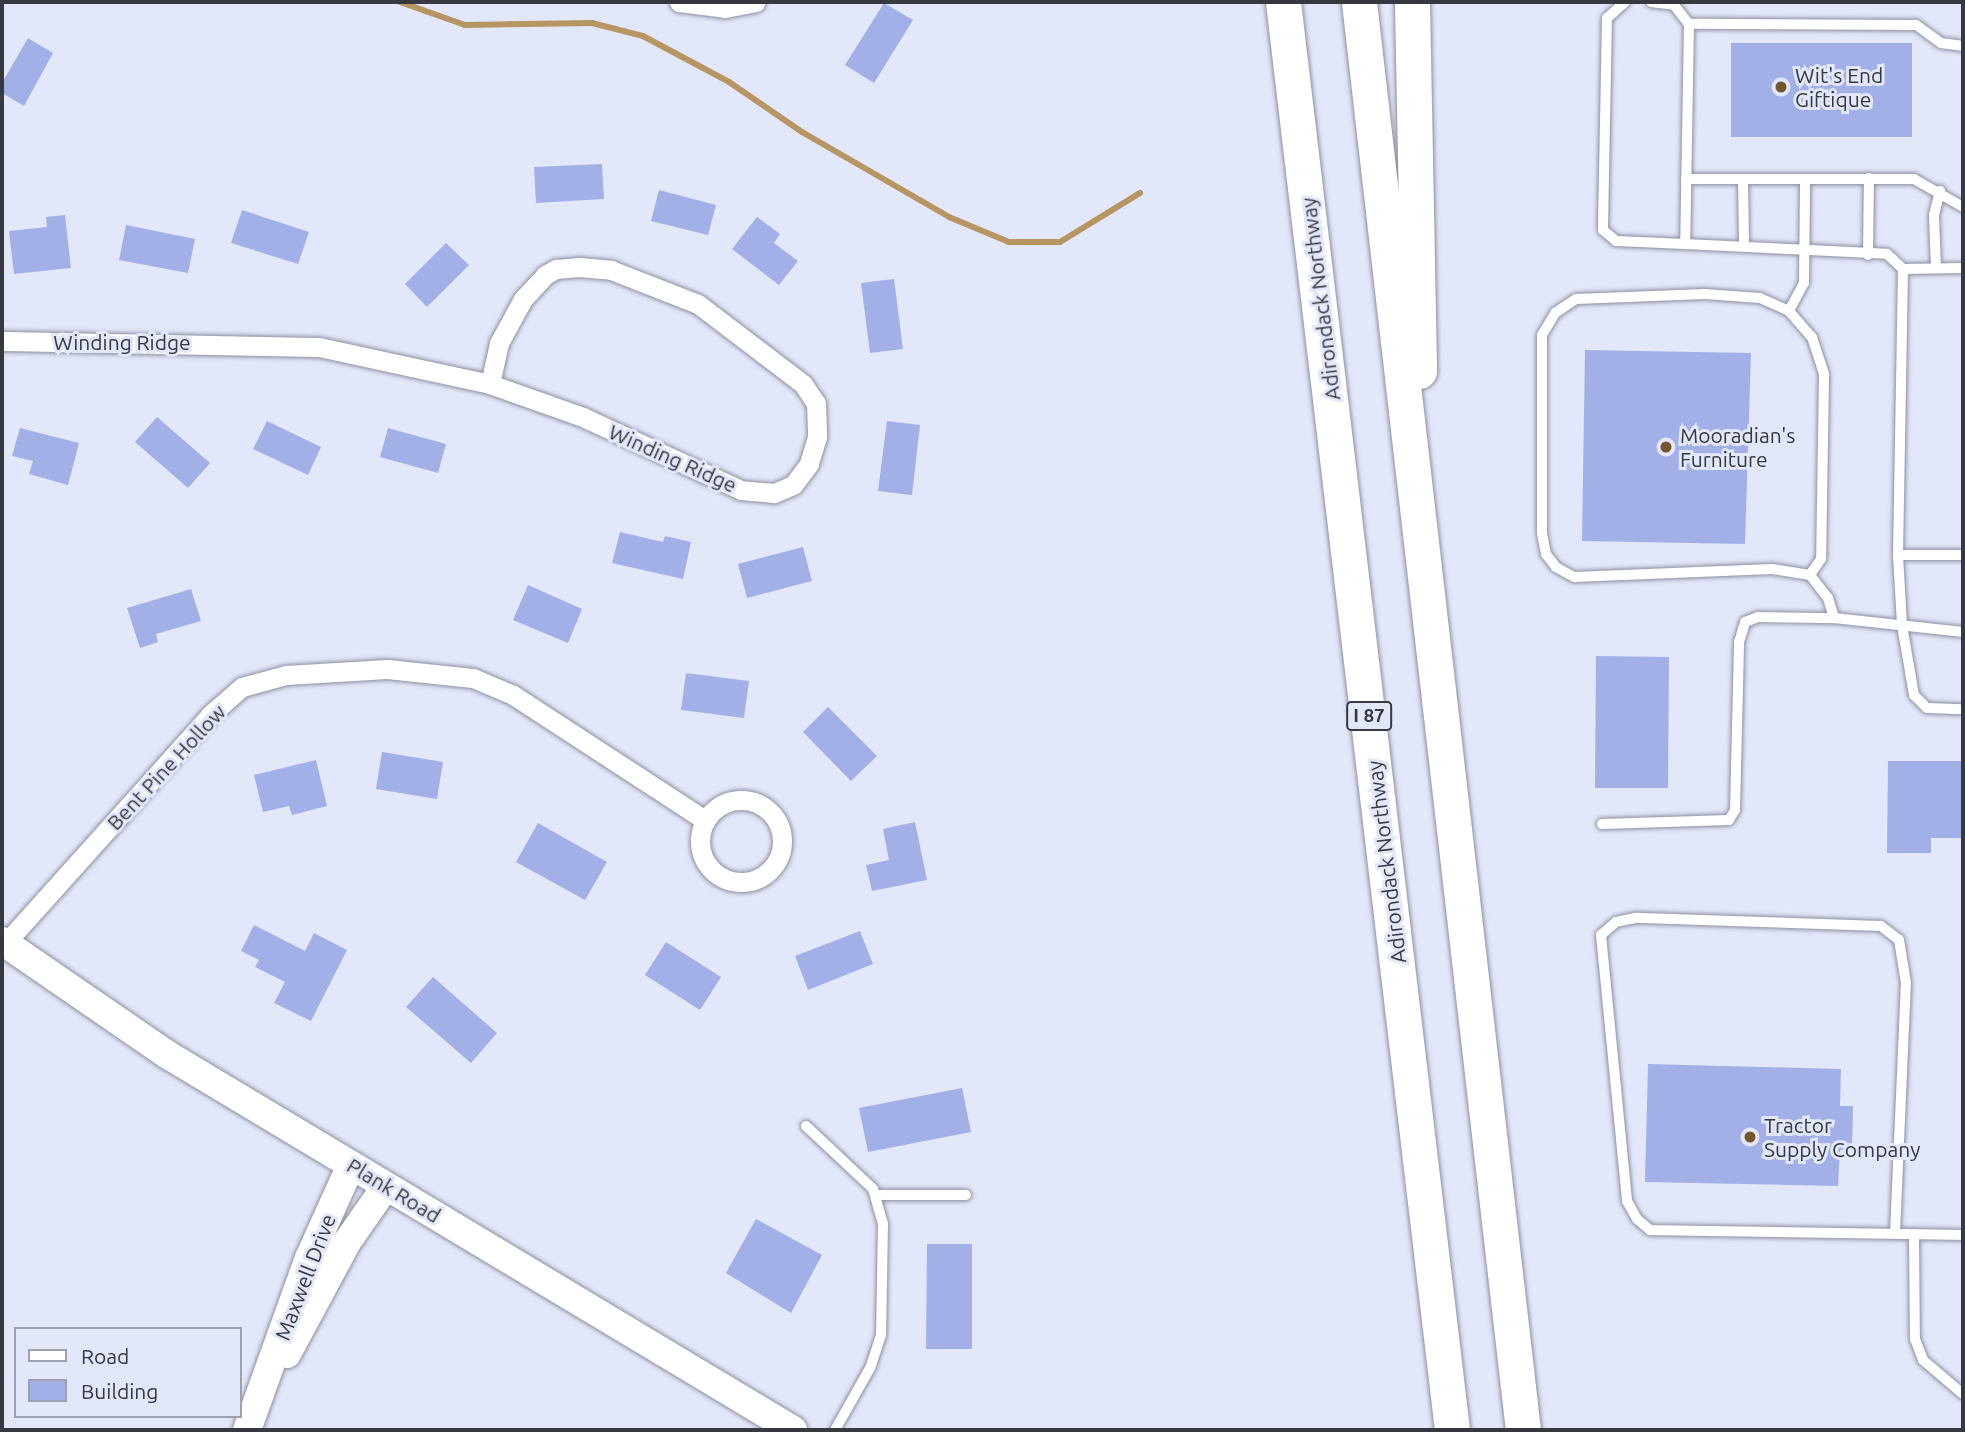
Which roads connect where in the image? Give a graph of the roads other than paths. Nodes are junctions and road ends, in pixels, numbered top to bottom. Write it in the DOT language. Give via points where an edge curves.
graph roads {
  1 [pos="679,2"];
  2 [pos="755,2"];
  3 [pos="1283,2"];
  4 [pos="1359,2"];
  5 [pos="1412,2"];
  6 [pos="1625,2"];
  7 [pos="1651,2"];
  8 [pos="1674,4"];
  9 [pos="1689,24"];
  10 [pos="1963,46"];
  11 [pos="1869,178"];
  12 [pos="1686,179"];
  13 [pos="1743,180"];
  14 [pos="1805,180"];
  15 [pos="1940,191"];
  16 [pos="1963,207"];
  17 [pos="1685,244"];
  18 [pos="1744,245"];
  19 [pos="1807,252"];
  20 [pos="1868,255"];
  21 [pos="1936,268"];
  22 [pos="1963,268"];
  23 [pos="1903,269"];
  24 [pos="1789,311"];
  25 [pos="2,341"];
  26 [pos="490,384"];
  27 [pos="1898,555"];
  28 [pos="1963,555"];
  29 [pos="1810,575"];
  30 [pos="1423,592"];
  31 [pos="1834,618"];
  32 [pos="1902,625"];
  33 [pos="1963,632"];
  34 [pos="1963,709"];
  35 [pos="706,821"];
  36 [pos="1602,824"];
  37 [pos="3,944"];
  38 [pos="806,1126"];
  39 [pos="351,1165"];
  40 [pos="386,1186"];
  41 [pos="877,1195"];
  42 [pos="966,1195"];
  43 [pos="1895,1233"];
  44 [pos="1914,1234"];
  45 [pos="1963,1235"];
  46 [pos="263,1391"];
  47 [pos="1963,1394"];
  48 [pos="247,1430"];
  49 [pos="793,1430"];
  50 [pos="835,1430"];
  51 [pos="1452,1430"];
  52 [pos="1523,1430"];
  1 -- 2 [label="street" via="725,8"];
  3 -- 51 [label="highway, Adirondack Northway / I 87"];
  4 -- 30 [label="highway"];
  5 -- 30 [label="highway"];
  6 -- 17 [label="lane" via="1606,18 1603,230 1616,241"];
  7 -- 8 [label="lane"];
  8 -- 9 [label="lane"];
  9 -- 10 [label="lane" via="1916,25 1941,43"];
  9 -- 12 [label="lane"];
  11 -- 14 [label="lane"];
  11 -- 15 [label="lane" via="1914,179"];
  11 -- 20 [label="lane"];
  12 -- 13 [label="lane"];
  12 -- 17 [label="lane"];
  13 -- 14 [label="lane"];
  13 -- 18 [label="lane"];
  14 -- 19 [label="lane"];
  15 -- 16 [label="lane"];
  15 -- 21 [label="lane" via="1934,215"];
  17 -- 18 [label="lane"];
  18 -- 19 [label="lane"];
  19 -- 20 [label="lane"];
  19 -- 24 [label="lane" via="1804,283"];
  20 -- 23 [label="lane" via="1886,254"];
  21 -- 22 [label="lane"];
  21 -- 23 [label="lane"];
  23 -- 27 [label="lane"];
  24 -- 29 [label="lane" via="1812,337 1824,375 1821,559"];
  24 -- 29 [label="lane" via="1760,298 1705,293 1576,299 1555,313 1542,335 1542,533 1546,554 1556,567 1574,577 1772,569"];
  25 -- 26 [label="street, Winding Ridge" via="318,347"];
  26 -- 26 [label="street, Winding Ridge" via="583,417 741,490 774,493 793,485 808,464 817,437 816,403 803,384 747,337 698,304 611,270 556,269 545,275 523,299 499,343"];
  27 -- 28 [label="lane"];
  27 -- 32 [label="lane"];
  29 -- 31 [label="lane" via="1828,598"];
  30 -- 52 [label="highway"];
  31 -- 32 [label="lane"];
  31 -- 36 [label="lane" via="1758,617 1745,622 1739,642 1735,810 1729,820"];
  32 -- 33 [label="lane"];
  32 -- 34 [label="lane" via="1914,695 1927,708"];
  35 -- 35 [label="street" via="703,857 719,875 742,882 774,866 782,841 780,828 764,807 738,800 714,810"];
  35 -- 37 [label="street, Bent Pine Hollow" via="513,695 473,678 387,669 286,675 242,687 209,715"];
  37 -- 39 [label="street, Plank Road" via="168,1055"];
  38 -- 41 [label="lane"];
  39 -- 40 [label="street, Plank Road"];
  39 -- 46 [label="street, Maxwell Drive" via="309,1258"];
  40 -- 46 [label="street, Maxwell Drive" via="347,1242 299,1337"];
  40 -- 49 [label="street, Plank Road"];
  41 -- 42 [label="lane"];
  41 -- 50 [label="lane" via="883,1223 881,1335 870,1368"];
  43 -- 43 [label="lane" via="1650,1230 1637,1219 1627,1201 1601,935 1616,922 1635,918 1881,926 1899,940 1906,983"];
  43 -- 44 [label="lane"];
  44 -- 45 [label="lane"];
  44 -- 47 [label="lane" via="1915,1339 1923,1360"];
  46 -- 48 [label="street, Maxwell Drive"];
}
